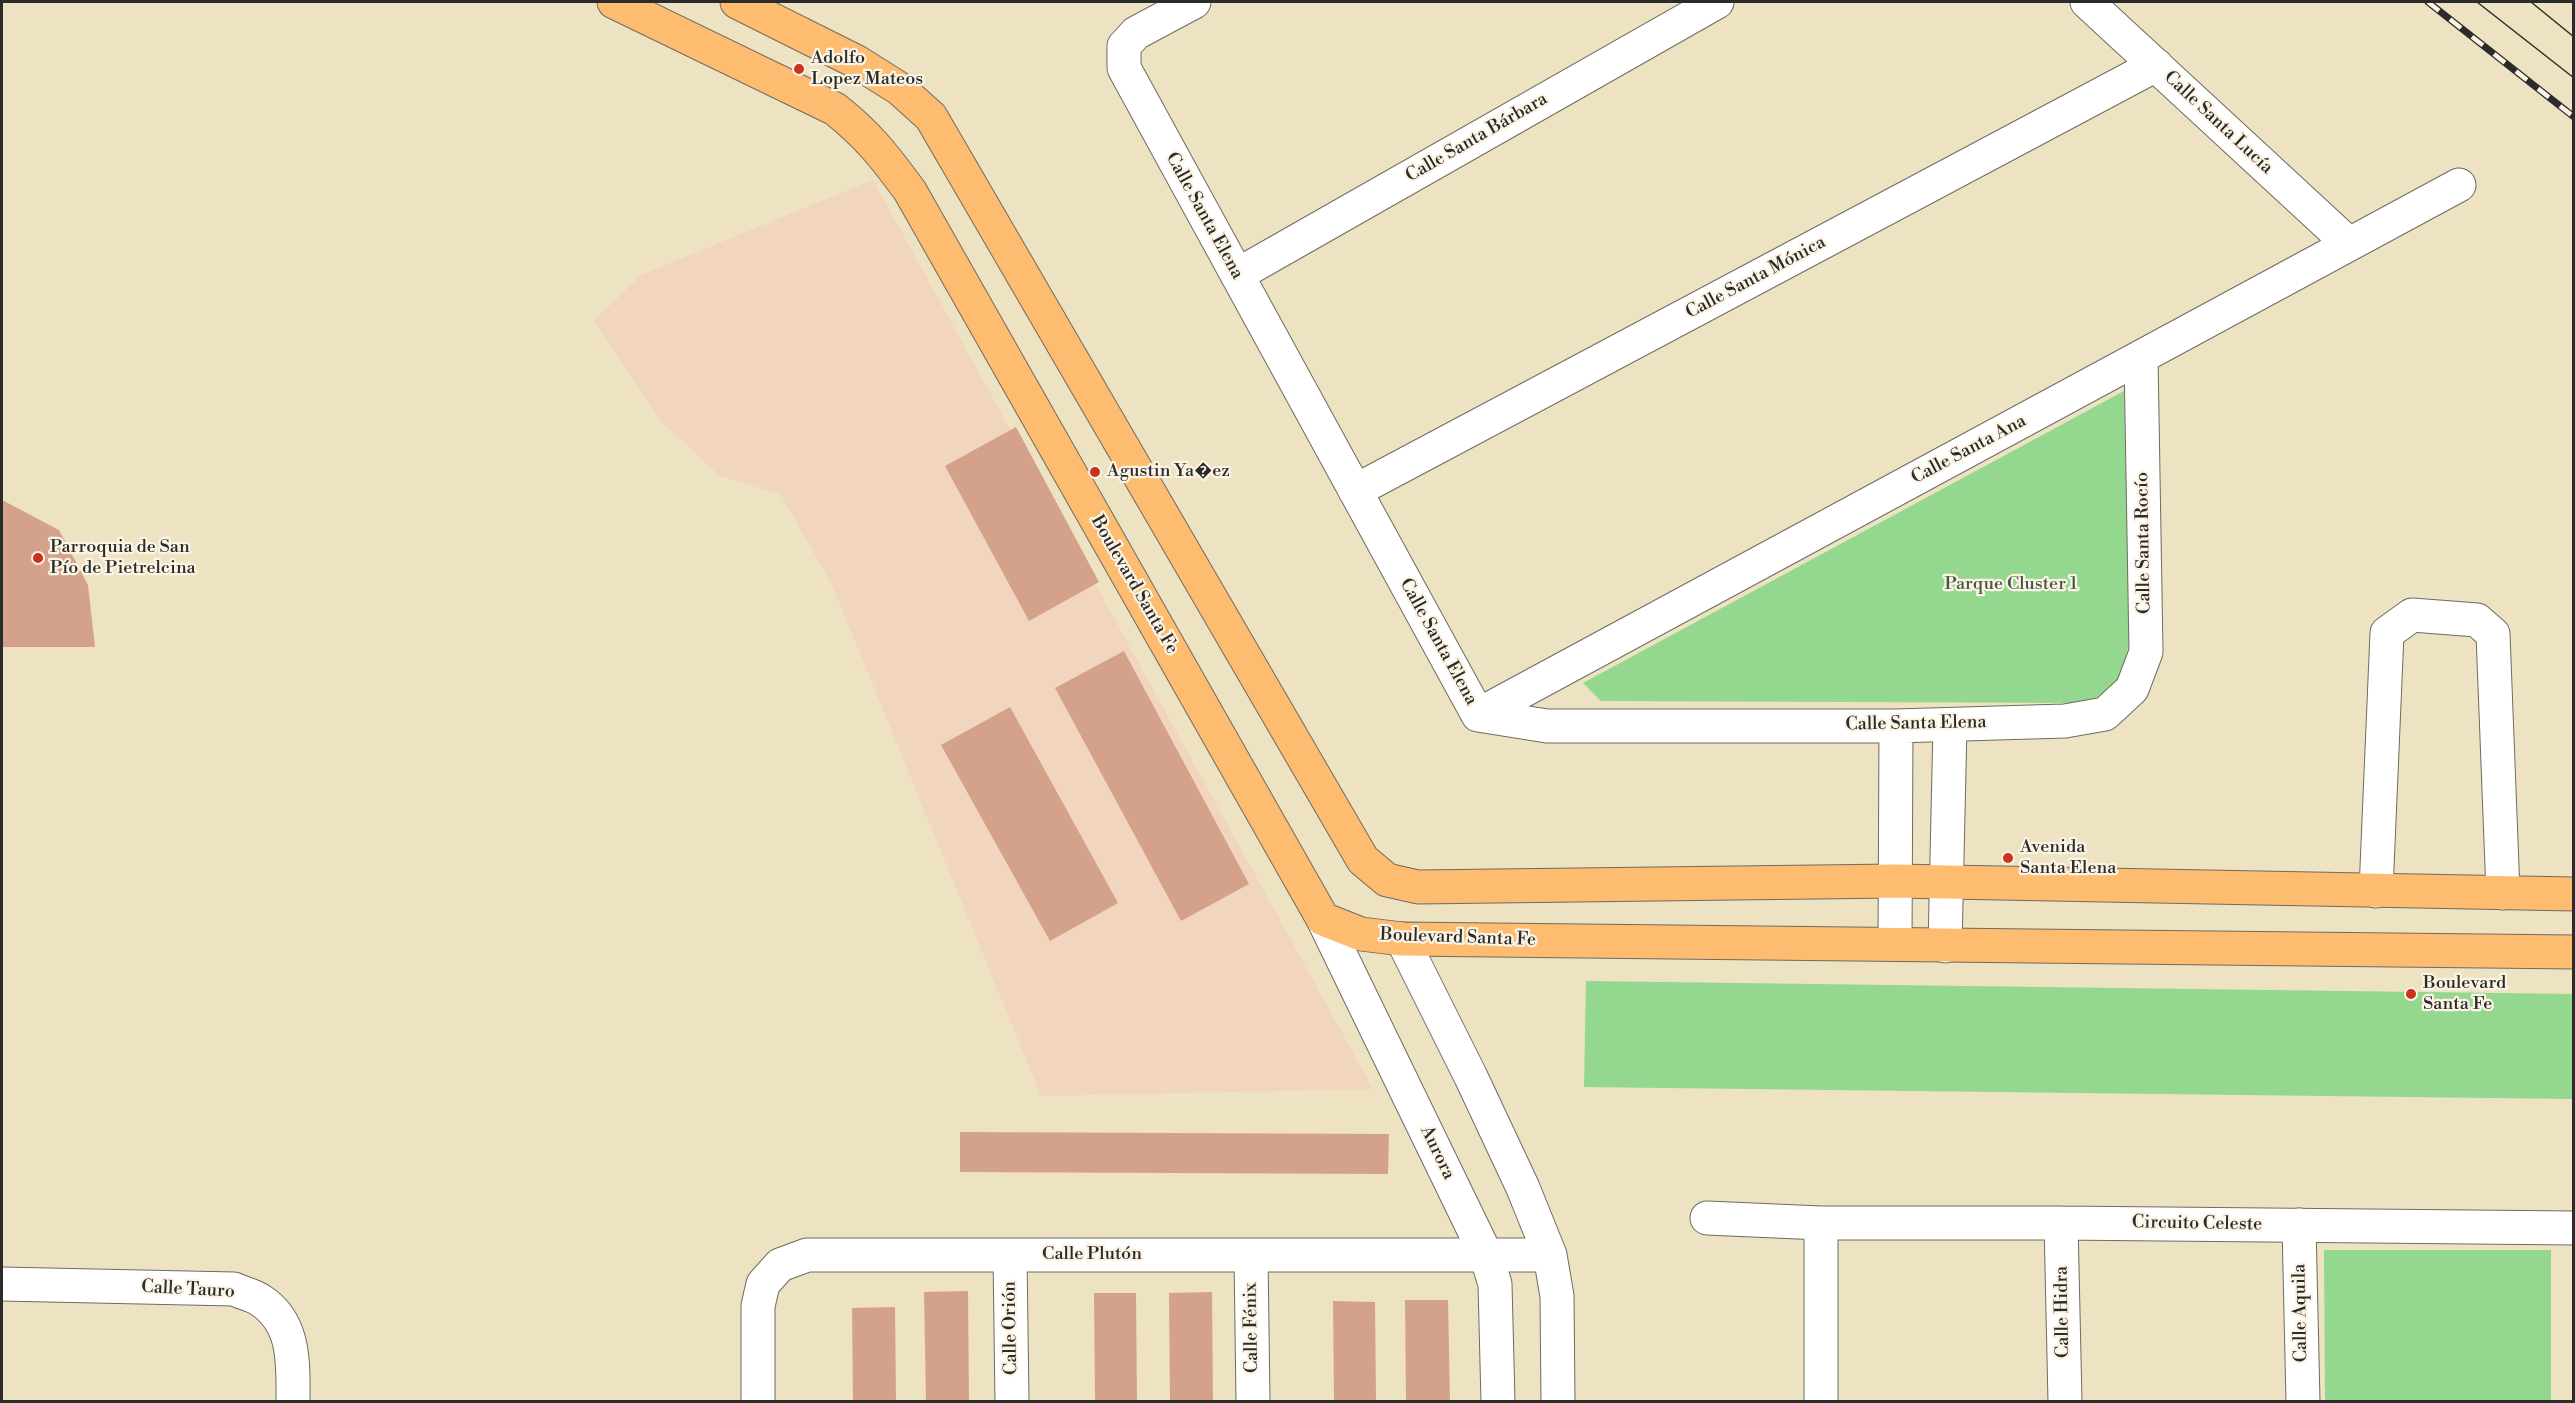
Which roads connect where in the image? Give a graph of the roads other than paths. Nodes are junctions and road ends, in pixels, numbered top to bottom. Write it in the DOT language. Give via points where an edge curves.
graph roads {
  1 [pos="615,2"];
  2 [pos="737,2"];
  3 [pos="1194,2"];
  4 [pos="1717,2"];
  5 [pos="2087,2"];
  6 [pos="2156,65"];
  7 [pos="2459,185"];
  8 [pos="2349,244"];
  9 [pos="1237,275"];
  10 [pos="2141,357"];
  11 [pos="1356,491"];
  12 [pos="2105,714"];
  13 [pos="1478,715"];
  14 [pos="1950,725"];
  15 [pos="1896,726"];
  16 [pos="1895,881"];
  17 [pos="1947,882"];
  18 [pos="2376,891"];
  19 [pos="2503,893"];
  20 [pos="2574,894"];
  21 [pos="1323,919"];
  22 [pos="1402,939"];
  23 [pos="1895,944"];
  24 [pos="1946,946"];
  25 [pos="2574,952"];
  26 [pos="1707,1218"];
  27 [pos="2061,1222"];
  28 [pos="1821,1223"];
  29 [pos="2299,1225"];
  30 [pos="2574,1228"];
  31 [pos="1010,1255"];
  32 [pos="1251,1255"];
  33 [pos="1486,1255"];
  34 [pos="1550,1255"];
  35 [pos="2,1284"];
  36 [pos="293,1401"];
  37 [pos="758,1401"];
  38 [pos="1012,1401"];
  39 [pos="1253,1401"];
  40 [pos="1498,1401"];
  41 [pos="1558,1401"];
  42 [pos="1821,1401"];
  43 [pos="2065,1401"];
  44 [pos="2302,1401"];
  1 -- 21 [label="main road, Boulevard Santa Fe" via="835,109 864,132 887,159 910,191"];
  2 -- 16 [label="main road" via="857,62 900,89 932,117 1364,860 1388,880 1418,887"];
  3 -- 9 [label="street, Calle Santa Elena" via="1136,33 1124,46 1124,68"];
  4 -- 9 [label="street, Calle Santa Bárbara"];
  5 -- 6 [label="street, Calle Santa Lucía"];
  6 -- 8 [label="street, Calle Santa Lucía"];
  6 -- 11 [label="street, Calle Santa Mónica"];
  7 -- 8 [label="street, Calle Santa Ana"];
  8 -- 10 [label="street, Calle Santa Ana"];
  9 -- 11 [label="street, Calle Santa Elena"];
  10 -- 12 [label="street, Calle Santa Rocío" via="2146,652 2132,689"];
  10 -- 13 [label="street, Calle Santa Ana"];
  11 -- 13 [label="street, Calle Santa Elena"];
  12 -- 14 [label="street, Calle Santa Elena" via="2065,721"];
  13 -- 15 [label="street, Calle Santa Elena" via="1547,726"];
  14 -- 15 [label="street, Calle Santa Elena"];
  14 -- 17 [label="street"];
  15 -- 16 [label="street"];
  16 -- 17 [label="main road"];
  16 -- 23 [label="street"];
  17 -- 18 [label="main road"];
  17 -- 24 [label="street"];
  18 -- 19 [label="main road"];
  18 -- 19 [label="street" via="2388,633 2412,615 2477,620 2493,634"];
  19 -- 20 [label="main road"];
  21 -- 22 [label="main road, Boulevard Santa Fe" via="1360,934"];
  21 -- 33 [label="street, Aurora"];
  22 -- 23 [label="main road, Boulevard Santa Fe"];
  22 -- 34 [label="street" via="1523,1188"];
  23 -- 24 [label="main road, Boulevard Santa Fe"];
  24 -- 25 [label="main road, Boulevard Santa Fe"];
  26 -- 28 [label="street, Circuito Celeste"];
  27 -- 28 [label="street, Circuito Celeste"];
  27 -- 29 [label="street, Circuito Celeste"];
  27 -- 43 [label="street, Calle Hidra"];
  28 -- 42 [label="street"];
  29 -- 30 [label="street, Circuito Celeste"];
  29 -- 44 [label="street, Calle Aquila"];
  31 -- 32 [label="street, Calle Plutón"];
  31 -- 37 [label="street, Calle Plutón" via="807,1255 780,1265 763,1284 758,1306"];
  31 -- 38 [label="street, Calle Orión"];
  32 -- 33 [label="street, Calle Plutón"];
  32 -- 39 [label="street, Calle Fénix"];
  33 -- 34 [label="street, Calle Plutón"];
  33 -- 40 [label="street, Aurora" via="1495,1284"];
  34 -- 41 [label="street" via="1557,1296"];
  35 -- 36 [label="street, Calle Tauro" via="234,1289 261,1300 283,1322 293,1351"];
}
